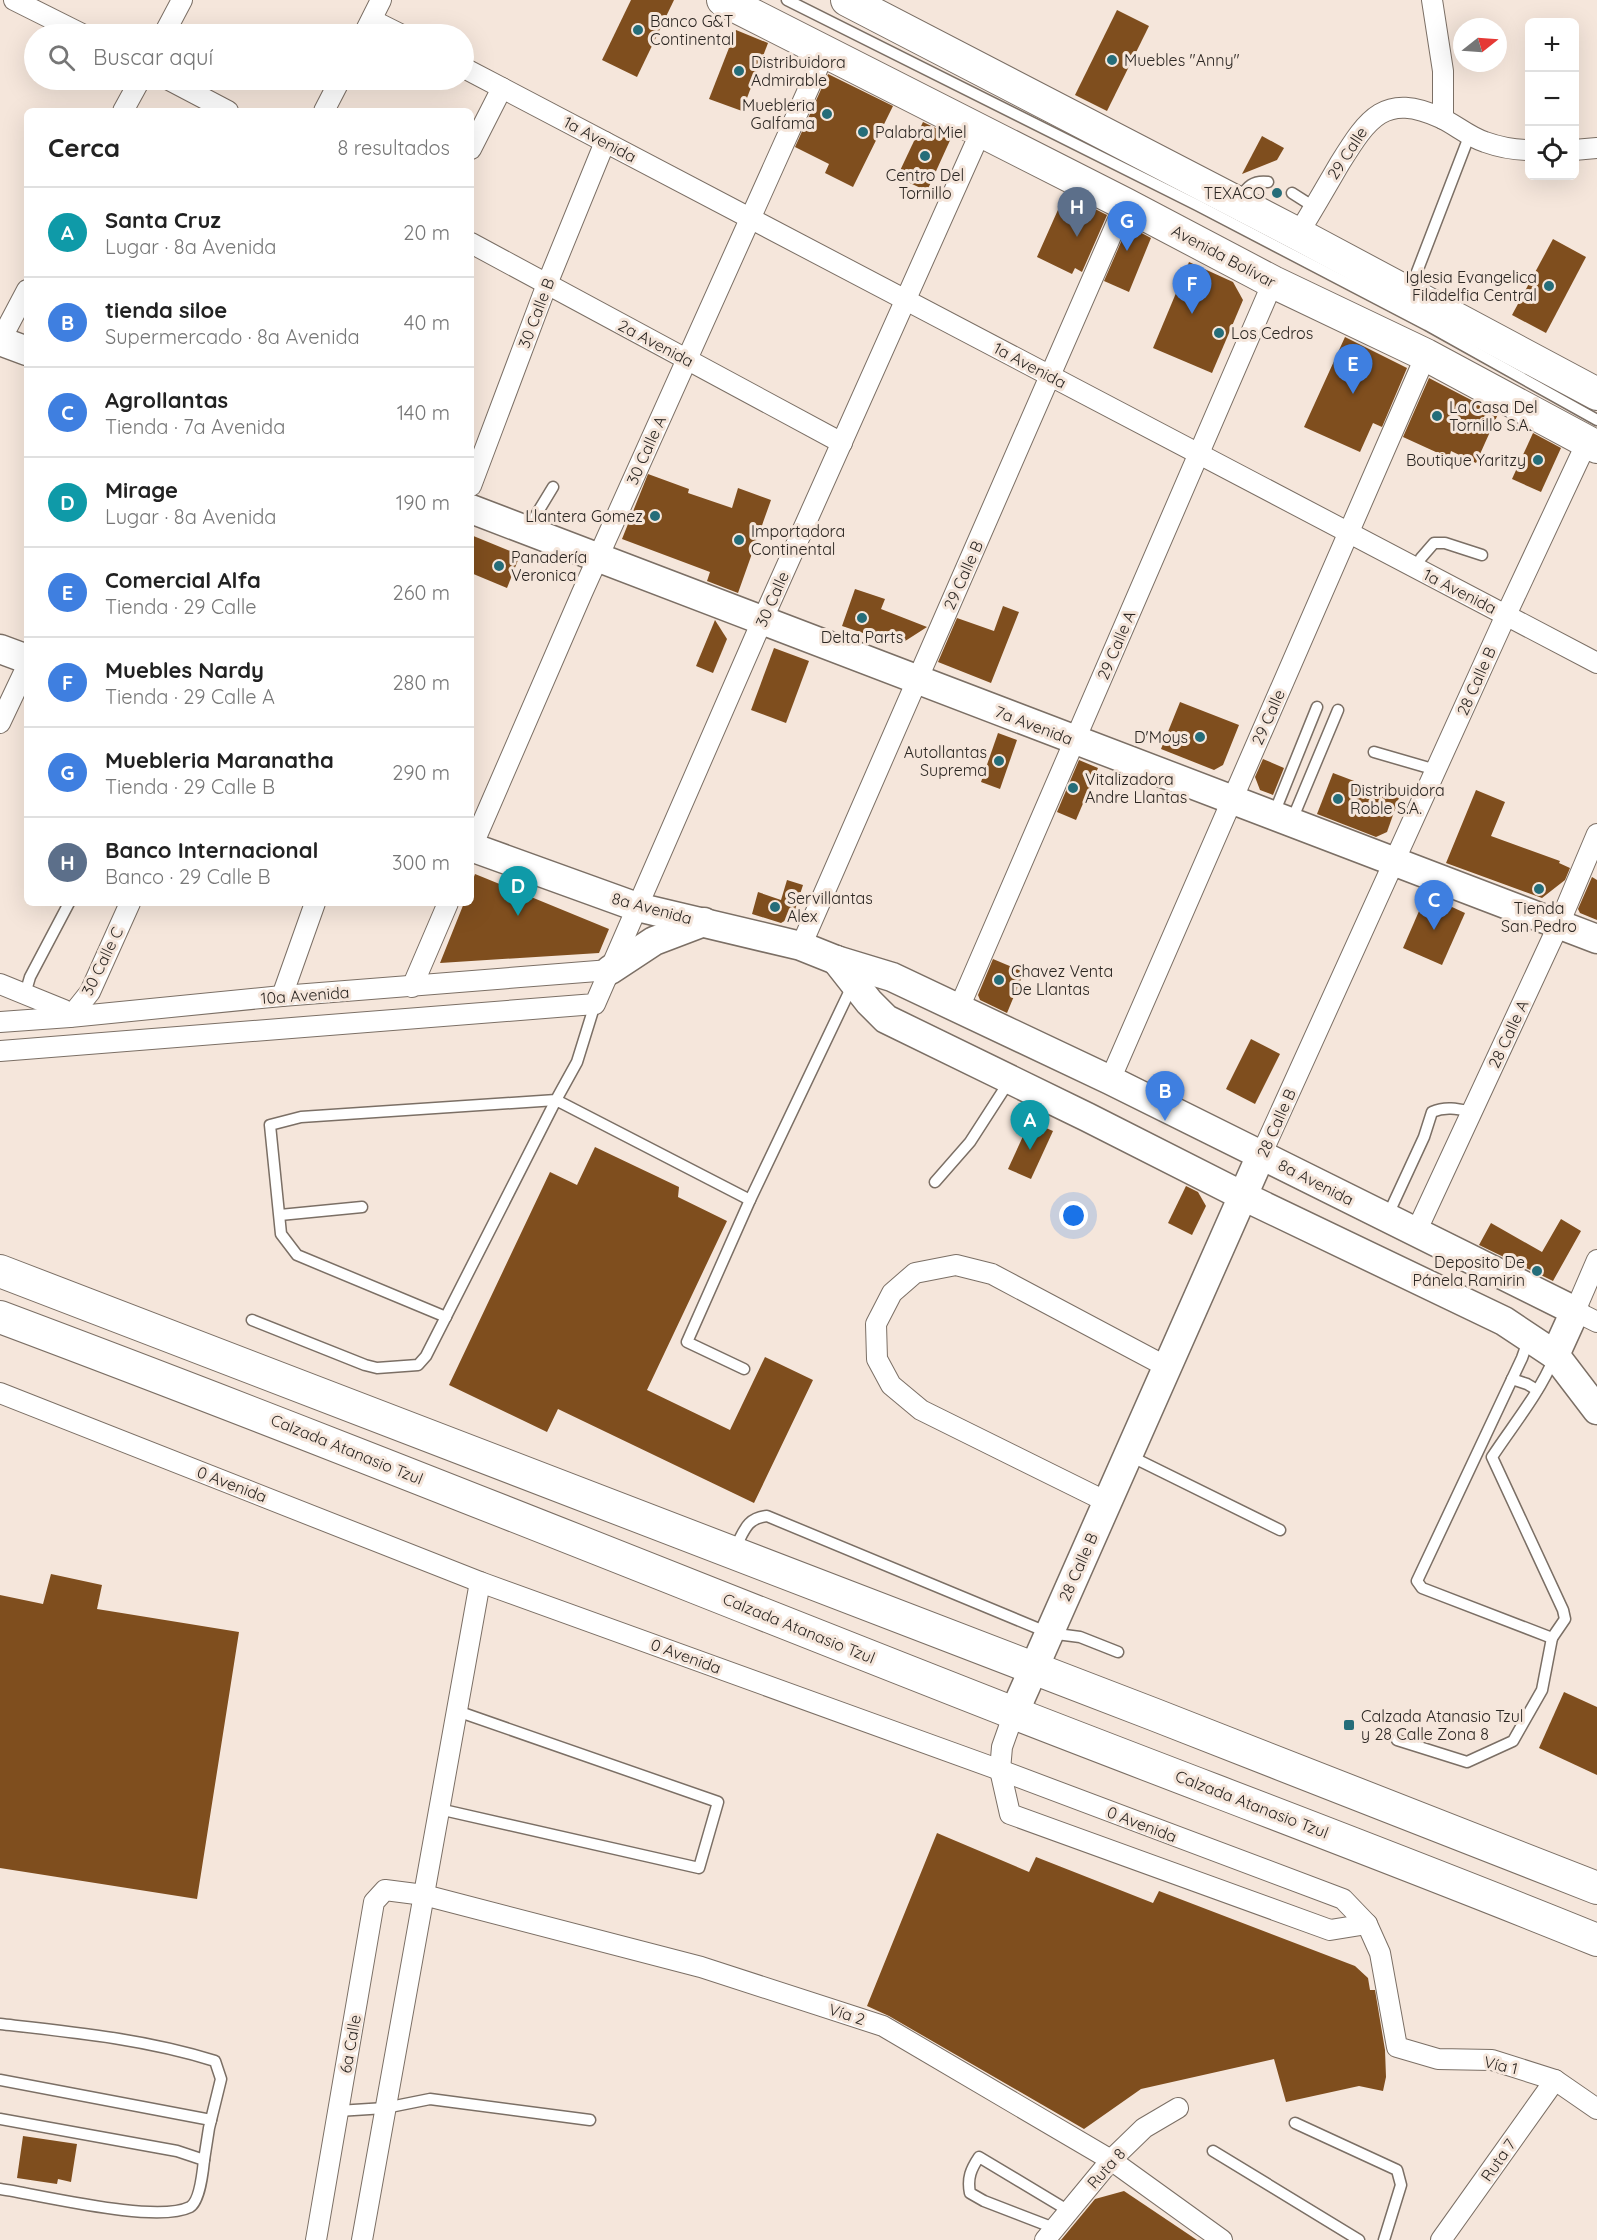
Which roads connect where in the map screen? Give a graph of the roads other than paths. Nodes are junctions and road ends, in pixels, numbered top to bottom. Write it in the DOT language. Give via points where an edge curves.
graph roads {
  1 [pos="14,0"];
  2 [pos="182,0"];
  3 [pos="381,0"];
  4 [pos="723,0"];
  5 [pos="787,0"];
  6 [pos="847,0"];
  7 [pos="1432,0"];
  8 [pos="62,24"];
  9 [pos="169,24"];
  10 [pos="369,24"];
  11 [pos="825,52"];
  12 [pos="474,73"];
  13 [pos="502,88"];
  14 [pos="135,90"];
  15 [pos="188,90"];
  16 [pos="335,90"];
  17 [pos="125,108"];
  18 [pos="222,108"];
  19 [pos="326,108"];
  20 [pos="1443,119"];
  21 [pos="981,131"];
  22 [pos="1470,134"];
  23 [pos="605,142"];
  24 [pos="474,143"];
  25 [pos="1597,148"];
  26 [pos="1525,150"];
  27 [pos="1579,150"];
  28 [pos="1268,182"];
  29 [pos="1292,193"];
  30 [pos="1237,202"];
  31 [pos="1125,204"];
  32 [pos="1314,207"];
  33 [pos="750,218"];
  34 [pos="1298,234"];
  35 [pos="474,245"];
  36 [pos="1273,282"];
  37 [pos="547,284"];
  38 [pos="1409,293"];
  39 [pos="24,296"];
  40 [pos="905,300"];
  41 [pos="0,341"];
  42 [pos="24,350"];
  43 [pos="1426,355"];
  44 [pos="686,359"];
  45 [pos="1050,376"];
  46 [pos="1597,394"];
  47 [pos="1594,436"];
  48 [pos="842,442"];
  49 [pos="1199,454"];
  50 [pos="474,478"];
  51 [pos="553,487"];
  52 [pos="474,510"];
  53 [pos="530,531"];
  54 [pos="1348,532"];
  55 [pos="1482,555"];
  56 [pos="598,558"];
  57 [pos="1416,568"];
  58 [pos="1506,615"];
  59 [pos="762,621"];
  60 [pos="0,649"];
  61 [pos="24,658"];
  62 [pos="1597,663"];
  63 [pos="24,672"];
  64 [pos="917,680"];
  65 [pos="1317,707"];
  66 [pos="1338,710"];
  67 [pos="0,723"];
  68 [pos="1075,741"];
  69 [pos="1374,752"];
  70 [pos="1436,770"];
  71 [pos="1231,801"];
  72 [pos="1282,820"];
  73 [pos="1597,834"];
  74 [pos="474,841"];
  75 [pos="474,849"];
  76 [pos="1394,862"];
  77 [pos="67,906"];
  78 [pos="129,906"];
  79 [pos="314,906"];
  80 [pos="447,906"];
  81 [pos="637,907"];
  82 [pos="704,922"];
  83 [pos="1559,924"];
  84 [pos="1597,939"];
  85 [pos="801,946"];
  86 [pos="610,970"];
  87 [pos="850,970"];
  88 [pos="0,984"];
  89 [pos="412,987"];
  90 [pos="25,994"];
  91 [pos="282,996"];
  92 [pos="595,1004"];
  93 [pos="959,1008"];
  94 [pos="70,1017"];
  95 [pos="0,1022"];
  96 [pos="0,1051"];
  97 [pos="1011,1080"];
  98 [pos="1110,1080"];
  99 [pos="556,1100"];
  100 [pos="1472,1112"];
  101 [pos="1261,1155"];
  102 [pos="935,1182"];
  103 [pos="1243,1196"];
  104 [pos="750,1200"];
  105 [pos="363,1206"];
  106 [pos="280,1215"];
  107 [pos="1387,1217"];
  108 [pos="1416,1232"];
  109 [pos="1597,1260"];
  110 [pos="0,1271"];
  111 [pos="0,1317"];
  112 [pos="446,1317"];
  113 [pos="1586,1317"];
  114 [pos="252,1320"];
  115 [pos="1529,1338"];
  116 [pos="1555,1355"];
  117 [pos="1167,1367"];
  118 [pos="744,1369"];
  119 [pos="1512,1379"];
  120 [pos="1538,1390"];
  121 [pos="0,1393"];
  122 [pos="1597,1410"];
  123 [pos="1128,1455"];
  124 [pos="1107,1502"];
  125 [pos="1280,1530"];
  126 [pos="734,1551"];
  127 [pos="480,1582"];
  128 [pos="1049,1633"];
  129 [pos="1552,1638"];
  130 [pos="1118,1652"];
  131 [pos="1034,1667"];
  132 [pos="456,1711"];
  133 [pos="1014,1713"];
  134 [pos="1397,1740"];
  135 [pos="1000,1770"];
  136 [pos="439,1809"];
  137 [pos="1597,1888"];
  138 [pos="424,1894"];
  139 [pos="1367,1924"];
  140 [pos="1597,1940"];
  141 [pos="0,2024"];
  142 [pos="1397,2047"];
  143 [pos="0,2080"];
  144 [pos="1555,2080"];
  145 [pos="385,2108"];
  146 [pos="1178,2108"];
  147 [pos="1597,2109"];
  148 [pos="338,2111"];
  149 [pos="0,2120"];
  150 [pos="211,2120"];
  151 [pos="590,2120"];
  152 [pos="1296,2123"];
  153 [pos="1213,2151"];
  154 [pos="204,2160"];
  155 [pos="1111,2160"];
  156 [pos="0,2189"];
  157 [pos="1069,2211"];
  158 [pos="1050,2234"];
  159 [pos="316,2240"];
  160 [pos="362,2240"];
  161 [pos="1222,2240"];
  162 [pos="1359,2240"];
  163 [pos="1384,2240"];
  164 [pos="1441,2240"];
  1 -- 8 [label="street"];
  2 -- 9 [label="street"];
  3 -- 10 [label="street"];
  4 -- 11 [label="main road, Avenida Bolívar"];
  5 -- 47 [label="lane" via="1427,325"];
  6 -- 30 [label="main road"];
  7 -- 20 [label="street" via="1443,71"];
  11 -- 21 [label="main road, Avenida Bolívar"];
  11 -- 33 [label="street, 30 Calle A"];
  12 -- 13 [label="street, 1a Avenida"];
  13 -- 23 [label="street, 1a Avenida"];
  13 -- 24 [label="street"];
  14 -- 17 [label="street"];
  15 -- 18 [label="street"];
  16 -- 19 [label="street"];
  20 -- 22 [label="street"];
  20 -- 32 [label="street, 29 Calle" via="1420,109 1401,108 1369,120"];
  21 -- 31 [label="main road, Avenida Bolívar"];
  21 -- 40 [label="street, 30 Calle"];
  22 -- 26 [label="street" via="1483,142"];
  22 -- 38 [label="lane"];
  23 -- 33 [label="street, 1a Avenida"];
  23 -- 37 [label="street, 30 Calle B"];
  25 -- 27 [label="street"];
  28 -- 30 [label="lane" via="1251,183"];
  29 -- 32 [label="lane"];
  30 -- 34 [label="main road"];
  31 -- 36 [label="main road, Avenida Bolívar"];
  31 -- 45 [label="street, 29 Calle B"];
  32 -- 34 [label="street, 29 Calle"];
  33 -- 40 [label="street, 1a Avenida"];
  33 -- 44 [label="street, 30 Calle A"];
  34 -- 38 [label="main road"];
  35 -- 37 [label="street, 2a Avenida"];
  36 -- 43 [label="main road, Avenida Bolívar"];
  36 -- 49 [label="street, 29 Calle A"];
  37 -- 44 [label="street, 2a Avenida"];
  37 -- 50 [label="street, 30 Calle B"];
  38 -- 46 [label="main road"];
  39 -- 41 [label="street"];
  40 -- 45 [label="street, 1a Avenida"];
  40 -- 48 [label="street, 30 Calle"];
  41 -- 42 [label="main road"];
  43 -- 47 [label="main road, Avenida Bolívar"];
  43 -- 54 [label="street, 29 Calle"];
  44 -- 48 [label="street, 2a Avenida"];
  44 -- 56 [label="street, 30 Calle A"];
  45 -- 49 [label="street, 1a Avenida"];
  45 -- 64 [label="street, 29 Calle B"];
  47 -- 58 [label="street, 28 Calle B"];
  48 -- 59 [label="street, 30 Calle"];
  49 -- 54 [label="street, 1a Avenida"];
  49 -- 68 [label="street, 29 Calle A"];
  51 -- 53 [label="lane"];
  52 -- 53 [label="main road, 7a Avenida"];
  53 -- 56 [label="main road, 7a Avenida"];
  54 -- 57 [label="street, 1a Avenida"];
  54 -- 71 [label="street, 29 Calle"];
  55 -- 57 [label="lane" via="1434,543"];
  56 -- 59 [label="main road, 7a Avenida"];
  56 -- 74 [label="street, 30 Calle A"];
  57 -- 58 [label="street, 1a Avenida"];
  58 -- 62 [label="street, 1a Avenida"];
  58 -- 70 [label="street, 28 Calle B"];
  59 -- 64 [label="main road, 7a Avenida"];
  59 -- 81 [label="street, 30 Calle"];
  60 -- 61 [label="main road"];
  63 -- 67 [label="street"];
  64 -- 68 [label="main road, 7a Avenida"];
  64 -- 85 [label="street, 29 Calle B"];
  65 -- 72 [label="lane"];
  66 -- 72 [label="lane"];
  68 -- 71 [label="main road, 7a Avenida"];
  68 -- 93 [label="street, 29 Calle A"];
  69 -- 70 [label="lane"];
  70 -- 76 [label="street, 28 Calle B"];
  71 -- 72 [label="main road, 7a Avenida"];
  71 -- 98 [label="street, 29 Calle"];
  72 -- 76 [label="main road, 7a Avenida"];
  73 -- 83 [label="street, 28 Calle A"];
  75 -- 81 [label="main road, 8a Avenida"];
  76 -- 83 [label="main road, 7a Avenida"];
  76 -- 101 [label="street, 28 Calle B"];
  77 -- 90 [label="lane"];
  78 -- 94 [label="street, 30 Calle C" via="90,992"];
  79 -- 91 [label="street"];
  80 -- 89 [label="street"];
  81 -- 82 [label="main road, 8a Avenida"];
  81 -- 86 [label="street, 30 Calle"];
  82 -- 85 [label="main road, 8a Avenida"];
  82 -- 86 [label="main road" via="654,941"];
  83 -- 84 [label="main road, 7a Avenida"];
  83 -- 100 [label="street, 28 Calle A"];
  85 -- 87 [label="main road, 8a Avenida"];
  86 -- 89 [label="street, 10a Avenida"];
  86 -- 92 [label="street, 30 Calle"];
  87 -- 93 [label="main road, 8a Avenida" via="892,977"];
  87 -- 97 [label="main road, 8a Avenida" via="886,1019"];
  87 -- 104 [label="lane"];
  88 -- 90 [label="street"];
  89 -- 91 [label="street, 10a Avenida"];
  90 -- 94 [label="street" via="64,1010"];
  91 -- 94 [label="street, 10a Avenida"];
  92 -- 96 [label="street, 10a Avenida"];
  92 -- 99 [label="lane" via="577,1062"];
  93 -- 98 [label="main road, 8a Avenida"];
  94 -- 95 [label="street, 10a Avenida"];
  97 -- 102 [label="lane" via="970,1142"];
  97 -- 103 [label="main road, 8a Avenida"];
  98 -- 101 [label="main road, 8a Avenida"];
  99 -- 104 [label="lane"];
  99 -- 106 [label="lane" via="301,1117 270,1125"];
  99 -- 112 [label="lane"];
  100 -- 107 [label="lane" via="1455,1108 1432,1112"];
  100 -- 108 [label="street, 28 Calle A"];
  101 -- 103 [label="main road, 28 Calle B"];
  101 -- 107 [label="main road, 8a Avenida"];
  103 -- 115 [label="main road, 8a Avenida" via="1504,1321"];
  103 -- 117 [label="main road, 28 Calle B"];
  104 -- 118 [label="lane" via="687,1342"];
  105 -- 106 [label="lane"];
  106 -- 112 [label="lane" via="281,1233 297,1255"];
  107 -- 108 [label="main road, 8a Avenida"];
  108 -- 113 [label="main road, 8a Avenida"];
  109 -- 113 [label="street"];
  110 -- 126 [label="main road"];
  111 -- 133 [label="main road, Calzada Atanasio Tzul" via="258,1414"];
  112 -- 114 [label="lane" via="418,1365 377,1368 353,1362"];
  113 -- 116 [label="main road"];
  115 -- 116 [label="main road, 8a Avenida"];
  115 -- 119 [label="lane"];
  116 -- 120 [label="lane"];
  116 -- 122 [label="main road, 8a Avenida"];
  117 -- 123 [label="main road, 28 Calle B"];
  117 -- 124 [label="street" via="992,1274 956,1265 915,1273 892,1293 876,1324 877,1359 891,1385 921,1410"];
  119 -- 120 [label="lane"];
  119 -- 129 [label="lane" via="1417,1581 1422,1588"];
  120 -- 129 [label="lane" via="1491,1457 1563,1610 1565,1619"];
  121 -- 127 [label="street, 0 Avenida"];
  123 -- 124 [label="main road, 28 Calle B"];
  123 -- 125 [label="lane"];
  124 -- 128 [label="main road, 28 Calle B"];
  126 -- 128 [label="lane" via="750,1521 767,1516"];
  126 -- 131 [label="main road"];
  127 -- 132 [label="street"];
  127 -- 135 [label="street, 0 Avenida"];
  128 -- 130 [label="lane" via="1080,1638"];
  128 -- 131 [label="main road, 28 Calle B"];
  129 -- 134 [label="lane" via="1542,1690 1513,1741 1467,1762"];
  131 -- 133 [label="main road, 28 Calle B"];
  131 -- 137 [label="main road"];
  132 -- 136 [label="street"];
  132 -- 136 [label="lane" via="718,1802 699,1868"];
  133 -- 135 [label="street, 28 Calle B" via="1002,1747"];
  133 -- 140 [label="main road, Calzada Atanasio Tzul"];
  135 -- 139 [label="street, 0 Avenida" via="1343,1899"];
  135 -- 139 [label="street, 28 Calle B" via="1010,1814 1330,1930"];
  136 -- 138 [label="street"];
  138 -- 145 [label="street"];
  138 -- 148 [label="street, 6a Calle" via="385,1890 374,1902"];
  138 -- 155 [label="street, Vía 2" via="701,1967 883,2026"];
  139 -- 142 [label="street, 0 Avenida" via="1380,1953"];
  141 -- 150 [label="lane" via="114,2037 214,2061 221,2079"];
  142 -- 144 [label="street, Vía 1" via="1438,2059 1492,2060"];
  143 -- 150 [label="lane"];
  144 -- 147 [label="street, Vía 1"];
  144 -- 164 [label="street, Ruta 7"];
  145 -- 148 [label="lane"];
  145 -- 151 [label="lane" via="430,2099"];
  145 -- 160 [label="street"];
  146 -- 155 [label="street, Ruta 8" via="1144,2128"];
  148 -- 159 [label="street, 6a Calle"];
  149 -- 154 [label="lane" via="177,2151"];
  150 -- 154 [label="lane"];
  152 -- 163 [label="lane" via="1397,2170 1401,2185"];
  153 -- 162 [label="lane"];
  154 -- 156 [label="lane" via="202,2179 191,2206 160,2213"];
  155 -- 157 [label="street, Ruta 8"];
  155 -- 161 [label="street, Vía 2"];
  157 -- 158 [label="street, Ruta 8"];
  157 -- 158 [label="lane" via="979,2157 971,2169 970,2193"];
}
